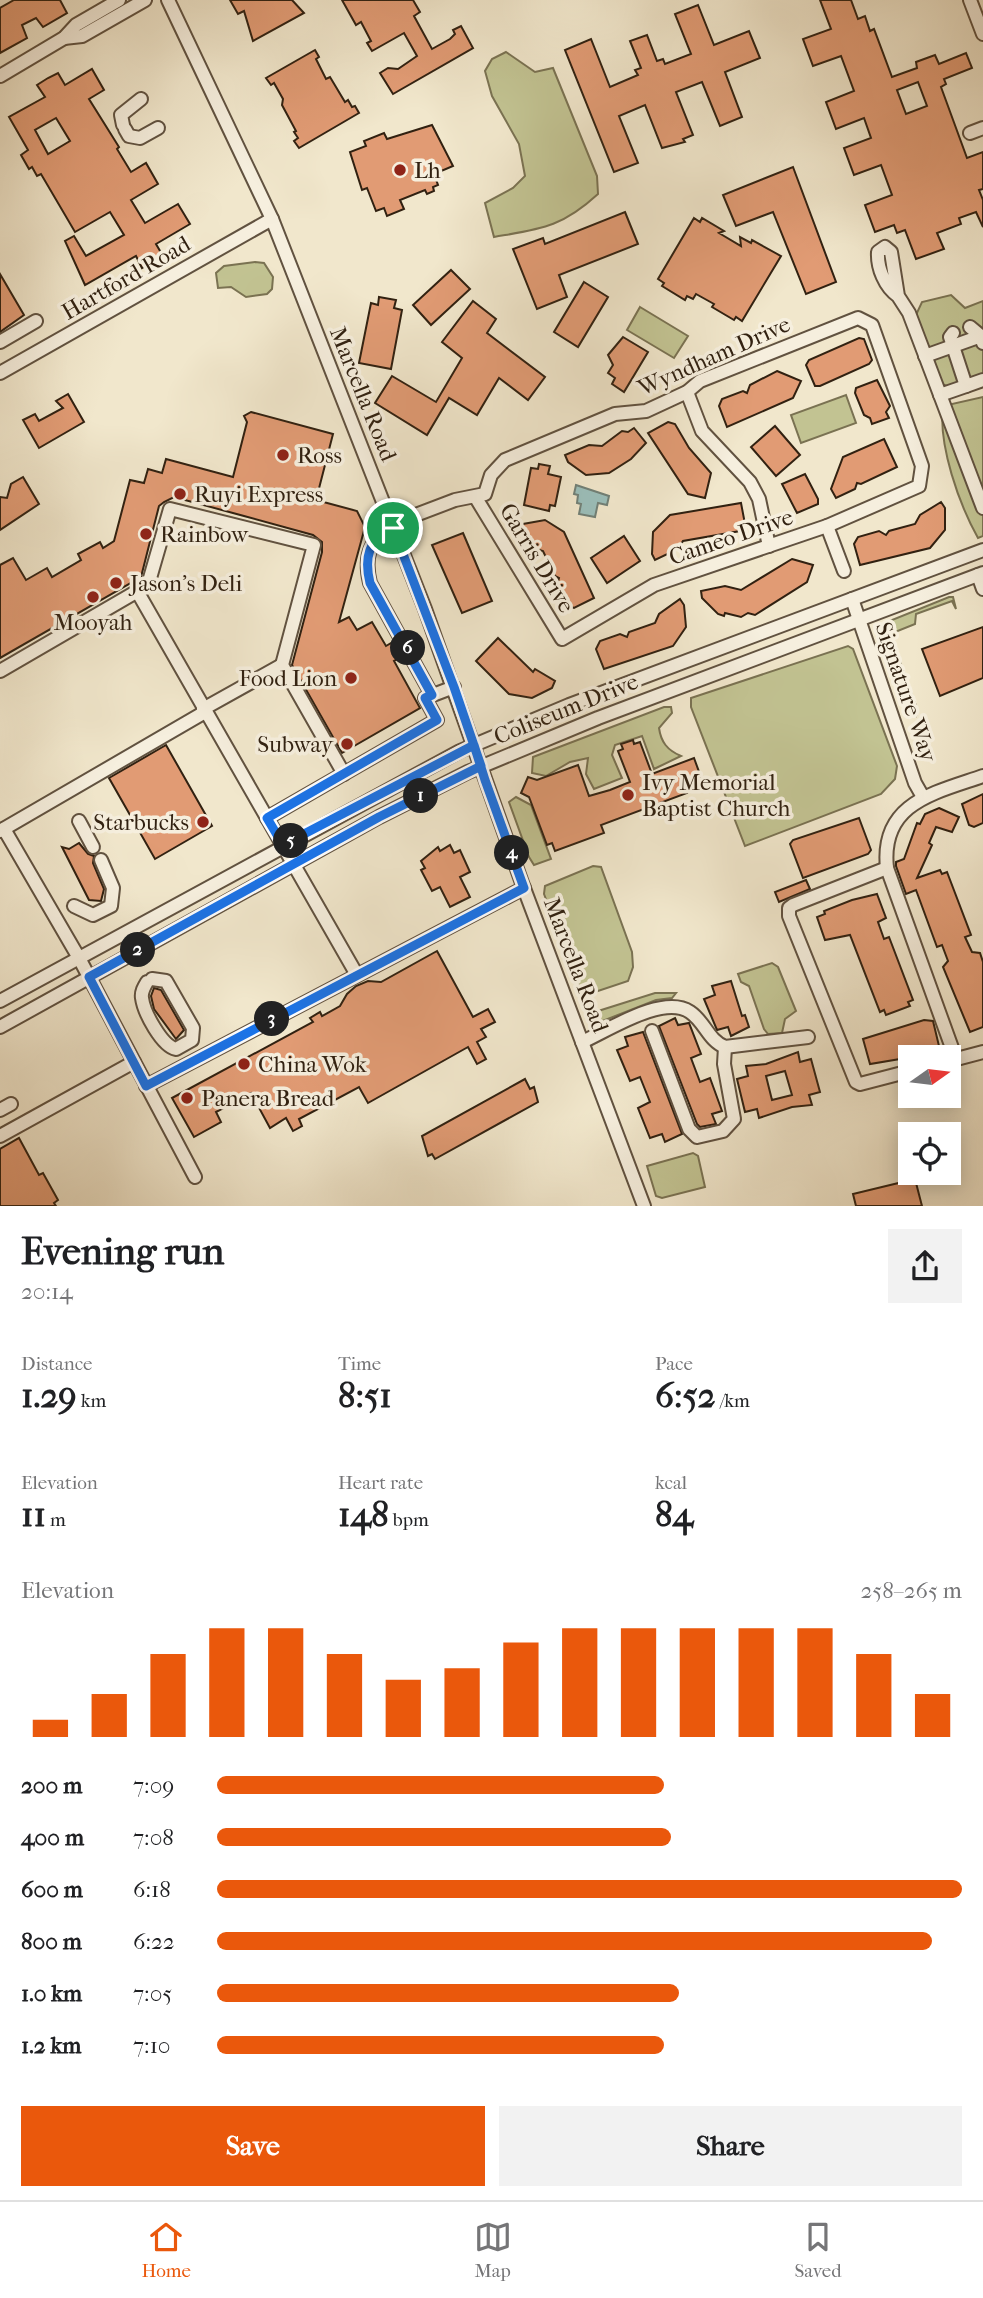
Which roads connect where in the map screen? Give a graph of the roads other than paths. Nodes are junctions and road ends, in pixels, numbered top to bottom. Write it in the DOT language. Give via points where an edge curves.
graph roads {
  1 [pos="119,0"];
  2 [pos="145,0"];
  3 [pos="168,0"];
  4 [pos="970,0"];
  5 [pos="983,34"];
  6 [pos="64,38"];
  7 [pos="0,76"];
  8 [pos="141,99"];
  9 [pos="158,128"];
  10 [pos="983,128"];
  11 [pos="970,133"];
  12 [pos="272,219"];
  13 [pos="898,296"];
  14 [pos="36,321"];
  15 [pos="970,327"];
  16 [pos="952,340"];
  17 [pos="982,340"];
  18 [pos="0,342"];
  19 [pos="925,356"];
  20 [pos="0,373"];
  21 [pos="983,380"];
  22 [pos="966,386"];
  23 [pos="687,392"];
  24 [pos="940,396"];
  25 [pos="919,486"];
  26 [pos="477,498"];
  27 [pos="983,508"];
  28 [pos="392,526"];
  29 [pos="827,526"];
  30 [pos="769,546"];
  31 [pos="983,550"];
  32 [pos="844,571"];
  33 [pos="980,574"];
  34 [pos="983,589"];
  35 [pos="137,591"];
  36 [pos="852,598"];
  37 [pos="859,620"];
  38 [pos="562,639"];
  39 [pos="282,665"];
  40 [pos="0,671"];
  41 [pos="454,687"];
  42 [pos="432,695"];
  43 [pos="204,710"];
  44 [pos="474,745"];
  45 [pos="481,766"];
  46 [pos="344,774"];
  47 [pos="983,776"];
  48 [pos="923,797"];
  49 [pos="267,818"];
  50 [pos="79,821"];
  51 [pos="2,830"];
  52 [pos="283,845"];
  53 [pos="93,846"];
  54 [pos="101,860"];
  55 [pos="294,864"];
  56 [pos="887,868"];
  57 [pos="524,888"];
  58 [pos="74,906"];
  59 [pos="79,958"];
  60 [pos="357,975"];
  61 [pos="89,977"];
  62 [pos="150,981"];
  63 [pos="0,1002"];
  64 [pos="0,1027"];
  65 [pos="652,1031"];
  66 [pos="808,1037"];
  67 [pos="582,1042"];
  68 [pos="947,1045"];
  69 [pos="725,1047"];
  70 [pos="983,1052"];
  71 [pos="961,1058"];
  72 [pos="134,1062"];
  73 [pos="898,1074"];
  74 [pos="146,1086"];
  75 [pos="0,1136"];
  76 [pos="195,1177"];
  77 [pos="644,1206"];
  1 -- 6 [label="street" via="76,25"];
  2 -- 6 [label="street" via="82,36"];
  3 -- 12 [label="street, Marcella Road"];
  4 -- 5 [label="street"];
  6 -- 7 [label="street"];
  8 -- 9 [label="street" via="121,115 129,136 140,138"];
  10 -- 11 [label="street"];
  12 -- 20 [label="street, Hartford Road"];
  12 -- 28 [label="street, Marcella Road"];
  13 -- 19 [label="street"];
  14 -- 18 [label="street"];
  15 -- 17 [label="street"];
  16 -- 17 [label="street"];
  16 -- 19 [label="street"];
  16 -- 22 [label="street"];
  19 -- 24 [label="street"];
  21 -- 22 [label="street"];
  22 -- 24 [label="street"];
  23 -- 25 [label="street, Wyndham Drive" via="700,381 858,318 872,325 922,466"];
  23 -- 26 [label="street, Wyndham Drive" via="646,411 615,414 505,460 491,475 485,494"];
  23 -- 30 [label="street" via="702,431 750,482 759,499"];
  24 -- 27 [label="street"];
  25 -- 29 [label="street, Cameo Drive"];
  26 -- 28 [label="street" via="456,500"];
  26 -- 38 [label="street, Garris Drive"];
  28 -- 41 [label="street, Marcella Road"];
  28 -- 42 [label="street" via="374,540 366,567 370,583"];
  29 -- 30 [label="street, Cameo Drive"];
  29 -- 32 [label="street"];
  30 -- 38 [label="street, Cameo Drive" via="654,585"];
  31 -- 36 [label="street, Coliseum Drive"];
  33 -- 34 [label="street"];
  33 -- 37 [label="street, Coliseum Drive"];
  35 -- 39 [label="street" via="148,585 170,509 314,545"];
  35 -- 40 [label="street"];
  35 -- 43 [label="street"];
  36 -- 37 [label="street, Signature Way"];
  36 -- 44 [label="street, Coliseum Drive"];
  37 -- 45 [label="street, Coliseum Drive"];
  37 -- 48 [label="street, Signature Way"];
  39 -- 43 [label="street"];
  39 -- 46 [label="street"];
  41 -- 42 [label="street"];
  41 -- 44 [label="street, Marcella Road"];
  42 -- 46 [label="street" via="425,698 437,720"];
  43 -- 49 [label="street"];
  43 -- 51 [label="street"];
  44 -- 45 [label="street, Marcella Road"];
  44 -- 52 [label="street, Coliseum Drive"];
  45 -- 55 [label="street, Coliseum Drive"];
  45 -- 57 [label="street, Marcella Road"];
  46 -- 49 [label="street"];
  47 -- 48 [label="street"];
  48 -- 56 [label="street" via="899,815 886,853"];
  49 -- 52 [label="street"];
  50 -- 53 [label="street"];
  51 -- 59 [label="street"];
  52 -- 55 [label="street"];
  52 -- 59 [label="street, Coliseum Drive"];
  54 -- 58 [label="street" via="114,893 111,906 93,915"];
  55 -- 60 [label="street"];
  55 -- 61 [label="street, Coliseum Drive"];
  56 -- 68 [label="street"];
  56 -- 73 [label="street" via="793,905 789,916 856,1082"];
  57 -- 60 [label="street"];
  57 -- 67 [label="street, Marcella Road"];
  59 -- 61 [label="street"];
  59 -- 63 [label="street, Coliseum Drive"];
  60 -- 74 [label="street"];
  61 -- 64 [label="street, Coliseum Drive"];
  61 -- 72 [label="street"];
  62 -- 62 [label="street" via="142,991 143,1003 166,1044 176,1049 190,1044 193,1028 169,984"];
  65 -- 69 [label="street" via="689,1129 698,1138 723,1131 734,1119"];
  66 -- 69 [label="street"];
  67 -- 69 [label="street" via="641,1014 673,1006 691,1013 711,1038"];
  67 -- 77 [label="street, Marcella Road"];
  70 -- 71 [label="street"];
  72 -- 74 [label="street"];
  72 -- 75 [label="street"];
  74 -- 76 [label="street"];
}
